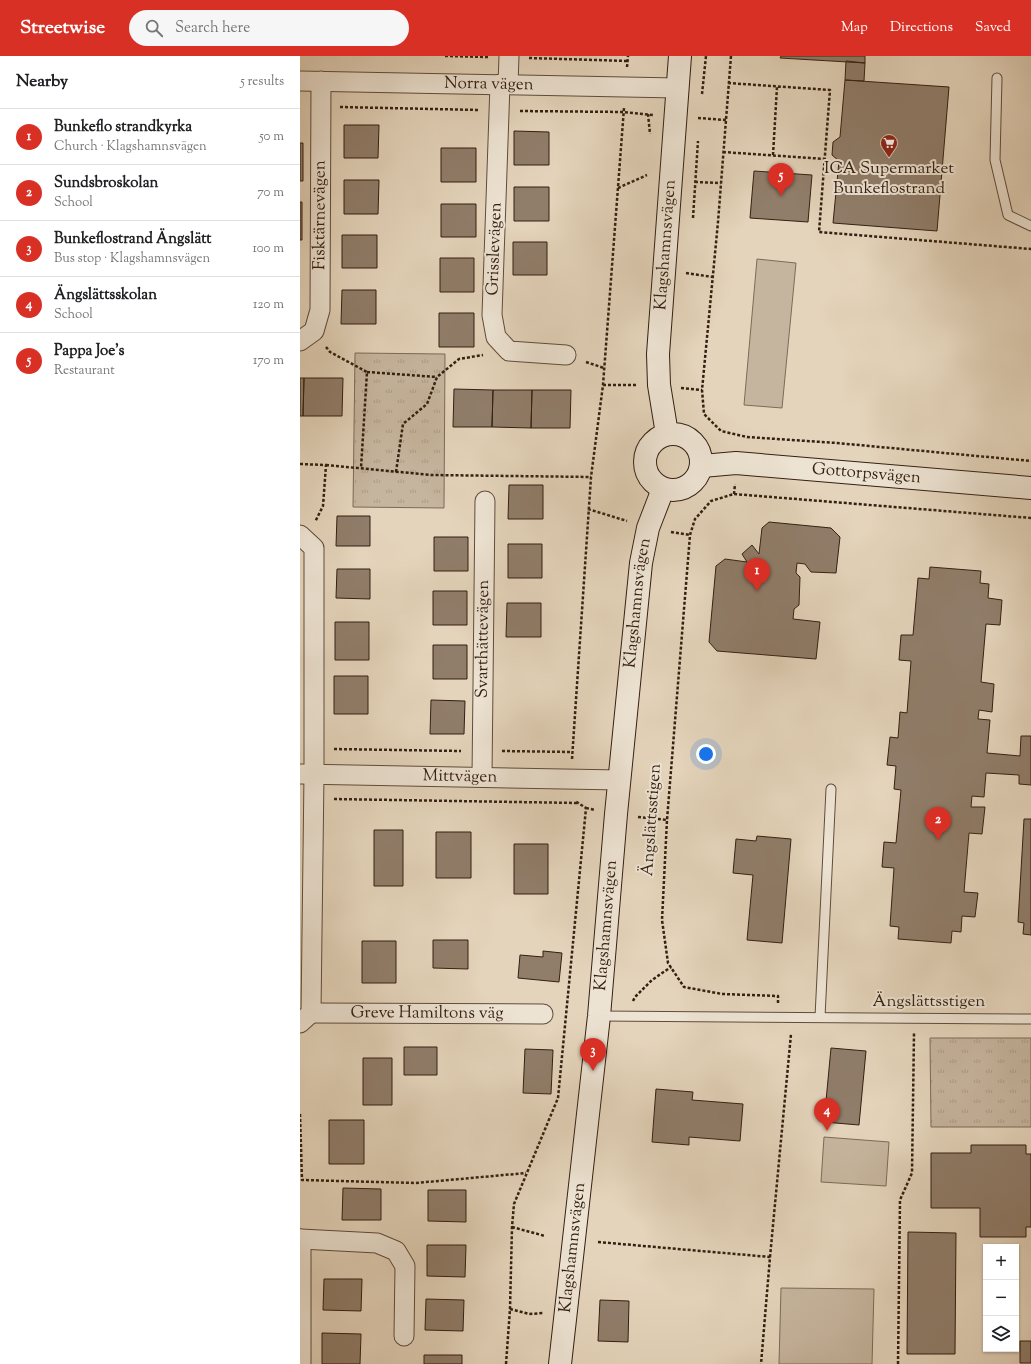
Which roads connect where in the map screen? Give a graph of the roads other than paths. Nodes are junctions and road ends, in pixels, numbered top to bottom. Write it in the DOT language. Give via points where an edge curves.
graph roads {
  1 [pos="680,56"];
  2 [pos="509,57"];
  3 [pos="997,78"];
  4 [pos="300,81"];
  5 [pos="321,81"];
  6 [pos="504,84"];
  7 [pos="677,88"];
  8 [pos="1031,226"];
  9 [pos="307,336"];
  10 [pos="566,355"];
  11 [pos="668,434"];
  12 [pos="702,466"];
  13 [pos="1031,488"];
  14 [pos="663,489"];
  15 [pos="485,501"];
  16 [pos="303,538"];
  17 [pos="307,774"];
  18 [pos="482,777"];
  19 [pos="620,780"];
  20 [pos="831,789"];
  21 [pos="543,1014"];
  22 [pos="599,1016"];
  23 [pos="820,1017"];
  24 [pos="306,1018"];
  25 [pos="1031,1019"];
  26 [pos="301,1239"];
  27 [pos="404,1336"];
  28 [pos="301,1364"];
  29 [pos="560,1364"];
  1 -- 7 [label="street, Klagshamnsvägen"];
  2 -- 6 [label="street, Grisslevägen"];
  3 -- 8 [label="lane" via="995,160 1008,215"];
  4 -- 5 [label="street, Norra vägen"];
  5 -- 6 [label="street, Norra vägen"];
  5 -- 9 [label="street, Fisktärnevägen" via="320,310"];
  6 -- 7 [label="street, Norra vägen"];
  6 -- 10 [label="street, Grisslevägen" via="499,110 492,315 496,337 509,351"];
  7 -- 11 [label="street, Klagshamnsvägen" via="658,354 659,386"];
  11 -- 12 [label="street" via="689,438 697,445"];
  11 -- 14 [label="street" via="656,439 648,448 645,460 646,472 653,482"];
  12 -- 13 [label="street, Gottorpsvägen" via="743,464"];
  12 -- 14 [label="street" via="698,478 688,487 676,491"];
  14 -- 19 [label="street, Klagshamnsvägen" via="648,528 641,563"];
  15 -- 18 [label="street, Svarthättevägen"];
  16 -- 17 [label="street" via="314,548 314,748"];
  17 -- 18 [label="street, Mittvägen"];
  17 -- 24 [label="street" via="314,799"];
  18 -- 19 [label="street, Mittvägen"];
  19 -- 22 [label="street, Klagshamnsvägen"];
  20 -- 23 [label="lane"];
  21 -- 24 [label="street, Greve Hamiltons väg"];
  22 -- 23 [label="lane, Ängslättsstigen"];
  22 -- 29 [label="street, Klagshamnsvägen"];
  23 -- 25 [label="lane, Ängslättsstigen"];
  26 -- 27 [label="street" via="377,1243 396,1251 405,1266"];
  26 -- 28 [label="street"];
}
